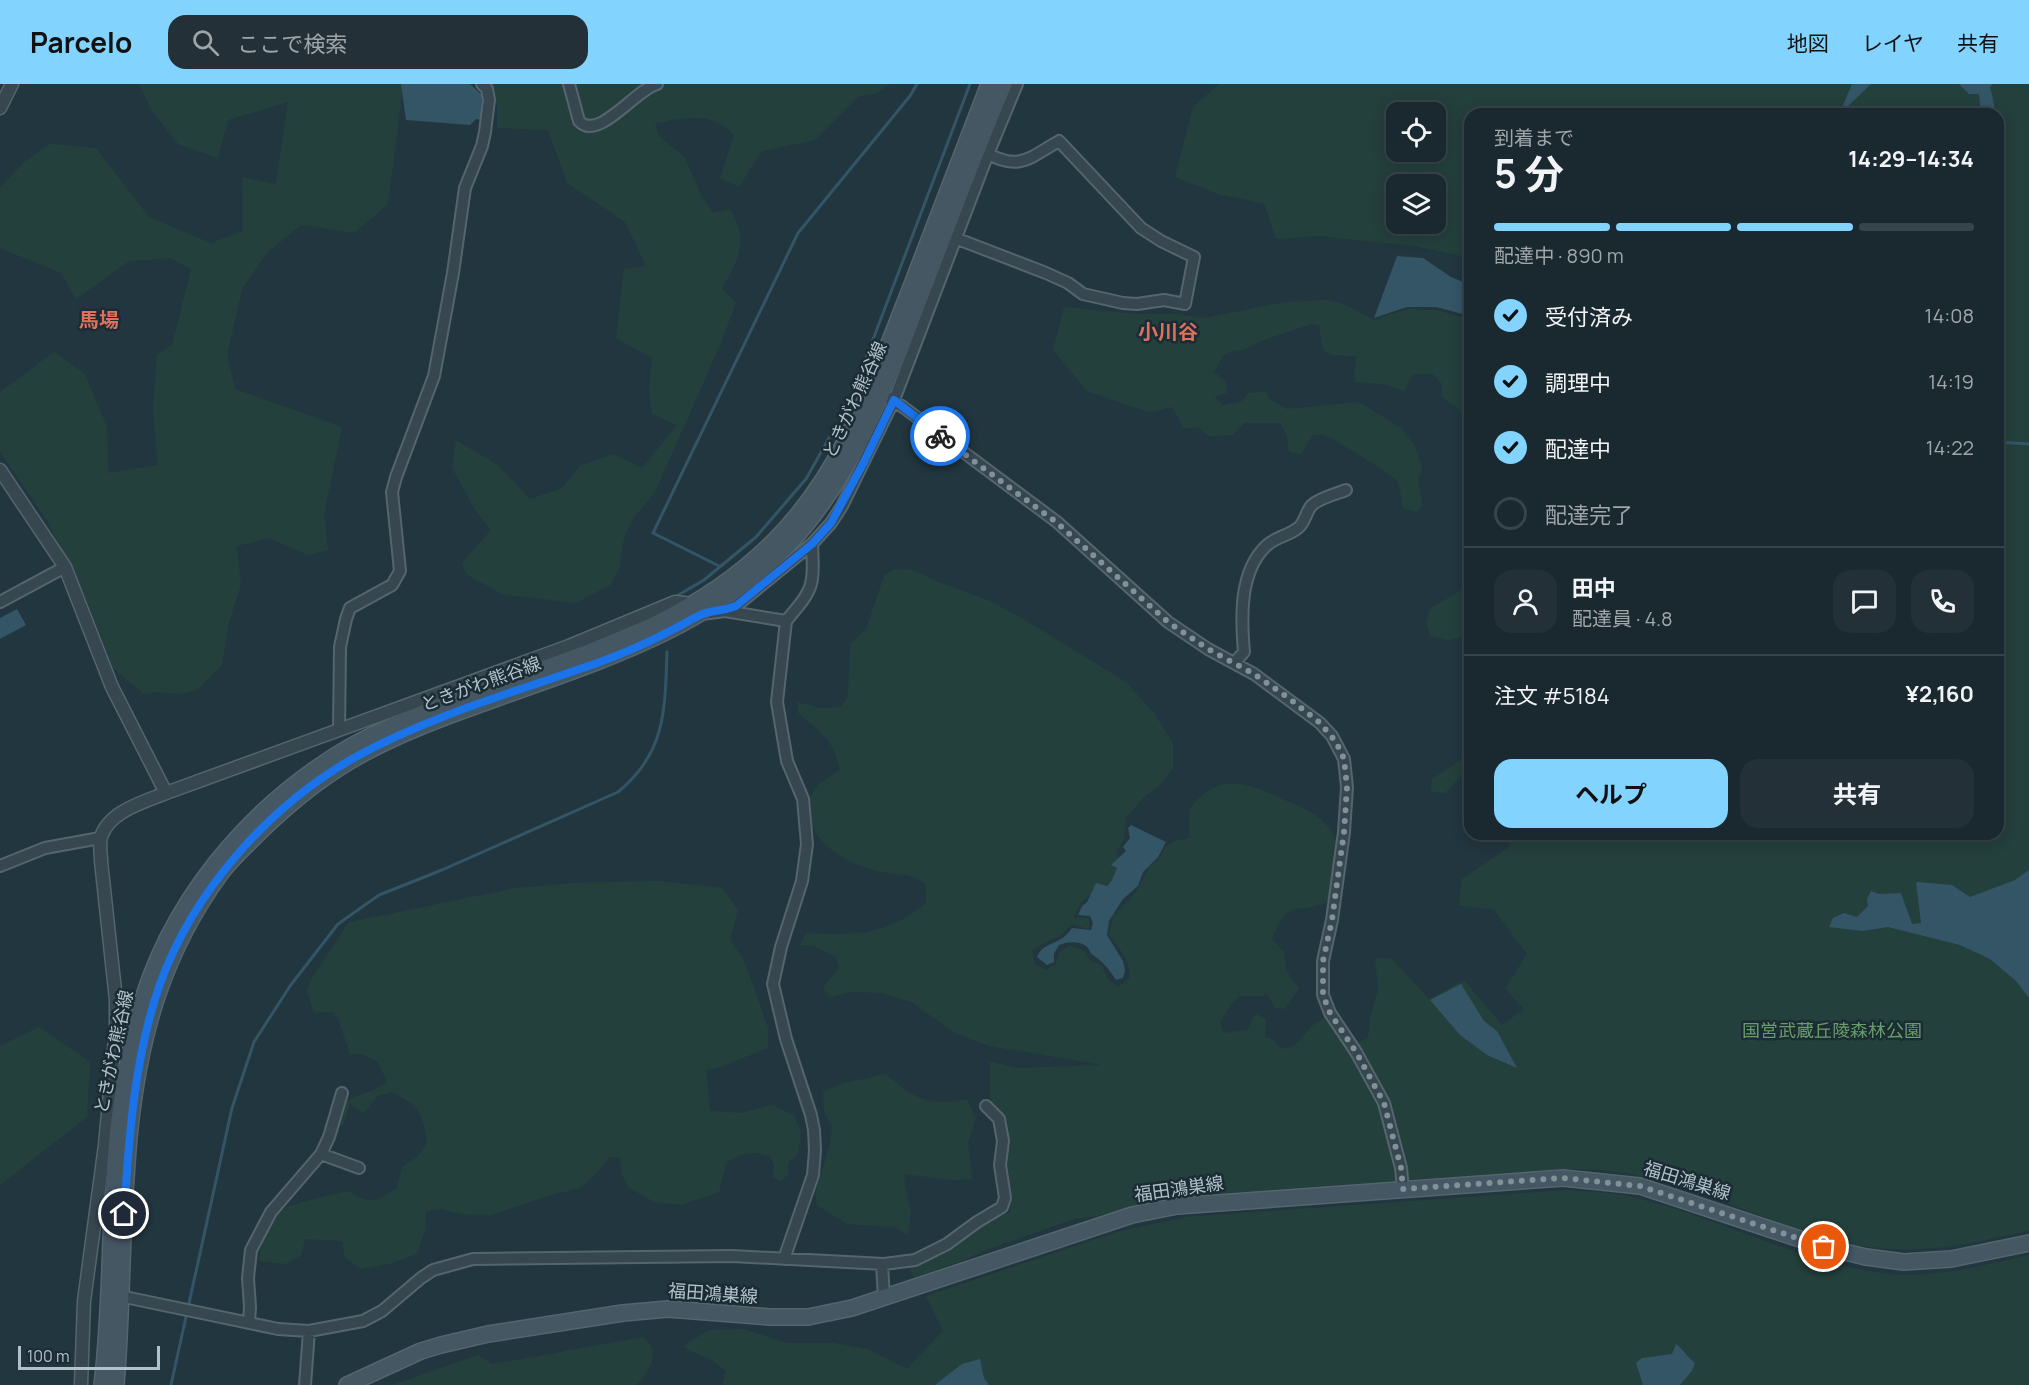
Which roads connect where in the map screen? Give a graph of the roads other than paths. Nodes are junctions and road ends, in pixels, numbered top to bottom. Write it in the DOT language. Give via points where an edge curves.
graph roads {
  1 [pos="12,84"];
  2 [pos="482,84"];
  3 [pos="569,84"];
  4 [pos="657,84"];
  5 [pos="989,84"];
  6 [pos="1004,84"];
  7 [pos="1017,84"];
  8 [pos="0,108"];
  9 [pos="982,151"];
  10 [pos="955,238"];
  11 [pos="883,394"];
  12 [pos="0,471"];
  13 [pos="1346,490"];
  14 [pos="812,544"];
  15 [pos="65,567"];
  16 [pos="0,602"];
  17 [pos="724,611"];
  18 [pos="689,613"];
  19 [pos="786,621"];
  20 [pos="1234,663"];
  21 [pos="339,729"];
  22 [pos="166,793"];
  23 [pos="100,838"];
  24 [pos="0,866"];
  25 [pos="342,1093"];
  26 [pos="986,1106"];
  27 [pos="321,1154"];
  28 [pos="359,1168"];
  29 [pos="1403,1189"];
  30 [pos="2029,1243"];
  31 [pos="784,1259"];
  32 [pos="882,1264"];
  33 [pos="120,1296"];
  34 [pos="884,1298"];
  35 [pos="249,1323"];
  36 [pos="309,1331"];
  37 [pos="81,1385"];
  38 [pos="102,1385"];
  39 [pos="116,1385"];
  40 [pos="305,1385"];
  41 [pos="347,1385"];
  1 -- 8 [label="street"];
  2 -- 21 [label="street" via="489,100 486,124 482,146 465,188 434,376 392,492 400,571 392,585 350,608 340,646"];
  3 -- 4 [label="street" via="579,121 590,127 607,121 627,102"];
  5 -- 11 [label="main road, ときがわ熊谷線"];
  6 -- 9 [label="main road, ときがわ熊谷線"];
  7 -- 9 [label="street"];
  9 -- 10 [label="street"];
  9 -- 10 [label="street" via="1024,162 1059,141 1141,228 1194,256 1185,304 1164,300 1130,303 1083,294 1046,273"];
  9 -- 11 [label="main road, ときがわ熊谷線"];
  10 -- 11 [label="street"];
  11 -- 14 [label="street" via="842,506"];
  11 -- 18 [label="main road, ときがわ熊谷線" via="797,516 751,563"];
  11 -- 20 [label="street" via="1056,522 1168,622"];
  12 -- 15 [label="street"];
  13 -- 20 [label="street" via="1312,504 1299,528 1273,541 1257,557 1242,608 1244,652"];
  14 -- 17 [label="street" via="736,606"];
  14 -- 19 [label="street" via="813,579 807,597"];
  15 -- 16 [label="street"];
  15 -- 22 [label="street" via="112,687"];
  17 -- 18 [label="street"];
  17 -- 19 [label="street"];
  18 -- 21 [label="street" via="685,603 675,602 569,646"];
  18 -- 33 [label="main road, ときがわ熊谷線" via="671,631 602,661 412,730 353,758 290,803 223,870 176,948 151,1012 130,1128"];
  18 -- 38 [label="main road, ときがわ熊谷線" via="429,711 350,747 274,801 231,843 200,882 152,976 126,1070 118,1123"];
  19 -- 31 [label="street" via="777,702 787,761 803,799 807,844 802,880 773,984 811,1115 816,1150 813,1175"];
  20 -- 29 [label="street" via="1320,723 1344,759 1344,832 1323,961 1323,995 1384,1103"];
  21 -- 22 [label="street"];
  22 -- 23 [label="street" via="114,818"];
  23 -- 24 [label="street" via="45,848"];
  23 -- 37 [label="street" via="116,1029 84,1301"];
  25 -- 27 [label="street"];
  26 -- 32 [label="street" via="999,1119 1003,1141 1002,1207 915,1260"];
  27 -- 28 [label="street"];
  27 -- 35 [label="street" via="272,1212 251,1250"];
  29 -- 30 [label="main road, 福田鴻巣線" via="1563,1178 1640,1186 1824,1247 1904,1262 1951,1258"];
  29 -- 34 [label="main road, 福田鴻巣線" via="1177,1206 1132,1215"];
  31 -- 32 [label="street"];
  31 -- 36 [label="street" via="732,1256 473,1259 433,1270 382,1311 363,1321"];
  32 -- 34 [label="street"];
  33 -- 35 [label="street"];
  33 -- 39 [label="main road, ときがわ熊谷線"];
  34 -- 41 [label="main road, 福田鴻巣線" via="808,1317 668,1309 488,1334 421,1351"];
  35 -- 36 [label="street"];
  36 -- 40 [label="street"];
}
